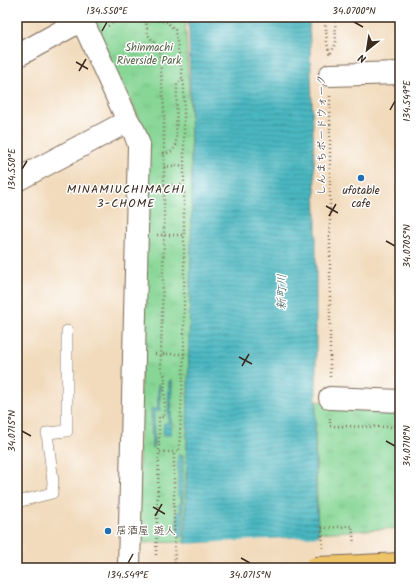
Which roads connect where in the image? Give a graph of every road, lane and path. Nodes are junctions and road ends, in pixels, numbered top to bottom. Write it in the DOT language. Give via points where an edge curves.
graph roads {
  1 [pos="325,17"];
  2 [pos="335,17"];
  3 [pos="122,18"];
  4 [pos="82,19"];
  5 [pos="146,22"];
  6 [pos="108,26"];
  7 [pos="18,53"];
  8 [pos="330,65"];
  9 [pos="400,73"];
  10 [pos="183,78"];
  11 [pos="128,121"];
  12 [pos="164,153"];
  13 [pos="184,165"];
  14 [pos="164,167"];
  15 [pos="17,180"];
  16 [pos="164,185"];
  17 [pos="184,185"];
  18 [pos="160,235"];
  19 [pos="164,235"];
  20 [pos="184,235"];
  21 [pos="67,331"];
  22 [pos="156,354"];
  23 [pos="161,354"];
  24 [pos="184,354"];
  25 [pos="330,398"];
  26 [pos="400,401"];
  27 [pos="159,452"];
  28 [pos="174,452"];
  29 [pos="17,502"];
  30 [pos="325,527"];
  31 [pos="354,546"];
  32 [pos="156,555"];
  33 [pos="400,564"];
  34 [pos="129,568"];
  35 [pos="175,568"];
  36 [pos="315,568"];
  1 -- 8 [label="path"];
  2 -- 8 [label="path, しんまちボードウォーク" via="336,43"];
  3 -- 5 [label="path"];
  3 -- 6 [label="path"];
  4 -- 7 [label="street"];
  4 -- 11 [label="street"];
  5 -- 10 [label="path" via="167,22 175,30"];
  5 -- 12 [label="path" via="148,34 159,48 164,109"];
  8 -- 9 [label="street"];
  8 -- 25 [label="path, しんまちボードウォーク"];
  10 -- 12 [label="path" via="177,84 176,145 171,153"];
  10 -- 13 [label="path"];
  11 -- 15 [label="street"];
  11 -- 34 [label="street" via="139,145"];
  12 -- 14 [label="path"];
  13 -- 14 [label="path"];
  13 -- 17 [label="path"];
  14 -- 16 [label="path"];
  16 -- 17 [label="path"];
  16 -- 19 [label="path"];
  17 -- 20 [label="path"];
  18 -- 19 [label="path"];
  19 -- 20 [label="path"];
  19 -- 23 [label="path"];
  20 -- 24 [label="path"];
  21 -- 29 [label="lane" via="67,431 47,433 52,493"];
  22 -- 23 [label="path"];
  23 -- 24 [label="path"];
  23 -- 27 [label="path" via="161,370 165,376 164,417 160,417"];
  24 -- 28 [label="path" via="179,451"];
  25 -- 26 [label="street"];
  27 -- 28 [label="path"];
  27 -- 32 [label="path"];
  28 -- 35 [label="path"];
  30 -- 31 [label="path" via="352,526"];
  33 -- 36 [label="highway, bridge"];
}
